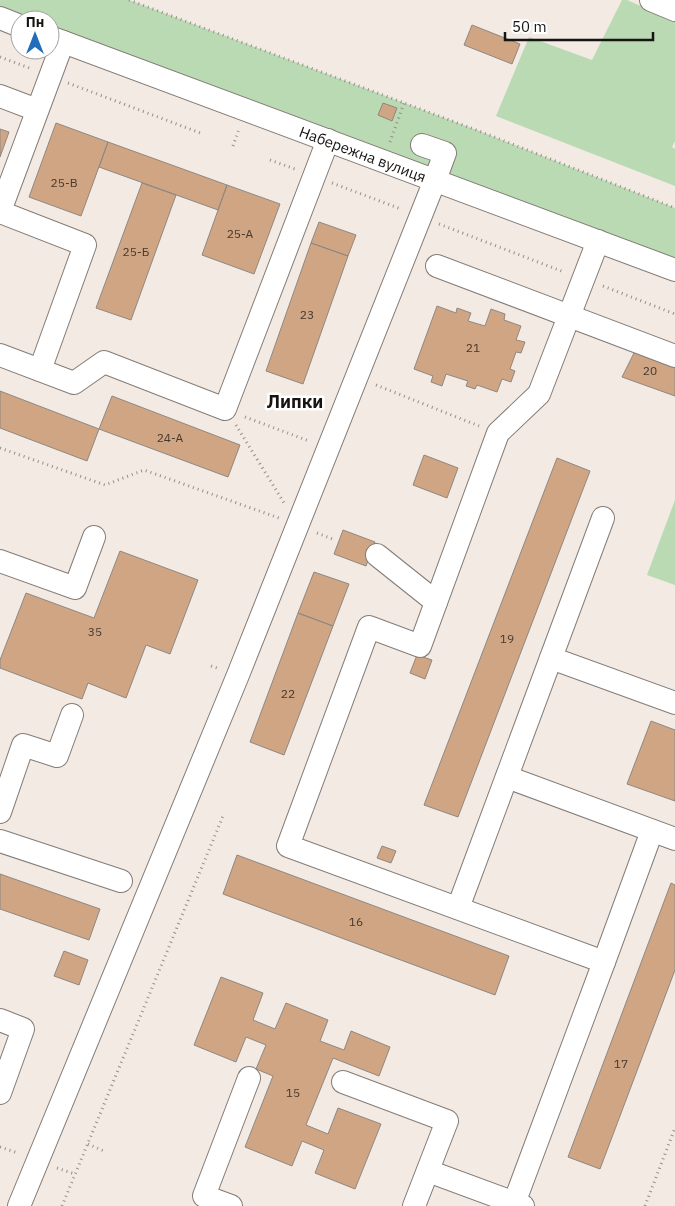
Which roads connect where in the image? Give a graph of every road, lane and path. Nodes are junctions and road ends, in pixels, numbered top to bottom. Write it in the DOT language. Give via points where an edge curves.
graph roads {
  1 [pos="129,0"];
  2 [pos="651,0"];
  3 [pos="675,10"];
  4 [pos="60,40"];
  5 [pos="0,57"];
  6 [pos="53,60"];
  7 [pos="50,76"];
  8 [pos="0,96"];
  9 [pos="404,103"];
  10 [pos="37,110"];
  11 [pos="203,134"];
  12 [pos="328,140"];
  13 [pos="422,145"];
  14 [pos="270,160"];
  15 [pos="383,161"];
  16 [pos="314,176"];
  17 [pos="435,180"];
  18 [pos="675,208"];
  19 [pos="0,212"];
  20 [pos="420,217"];
  21 [pos="598,241"];
  22 [pos="437,266"];
  23 [pos="675,270"];
  24 [pos="583,279"];
  25 [pos="675,314"];
  26 [pos="569,316"];
  27 [pos="0,355"];
  28 [pos="675,356"];
  29 [pos="40,370"];
  30 [pos="356,377"];
  31 [pos="226,409"];
  32 [pos="498,433"];
  33 [pos="0,448"];
  34 [pos="328,448"];
  35 [pos="603,518"];
  36 [pos="298,524"];
  37 [pos="94,537"];
  38 [pos="377,555"];
  39 [pos="0,561"];
  40 [pos="436,602"];
  41 [pos="551,658"];
  42 [pos="675,703"];
  43 [pos="72,715"];
  44 [pos="507,777"];
  45 [pos="0,812"];
  46 [pos="223,816"];
  47 [pos="652,831"];
  48 [pos="675,839"];
  49 [pos="0,841"];
  50 [pos="121,881"];
  51 [pos="458,908"];
  52 [pos="604,962"];
  53 [pos="0,1020"];
  54 [pos="249,1078"];
  55 [pos="343,1082"];
  56 [pos="0,1093"];
  57 [pos="675,1128"];
  58 [pos="88,1144"];
  59 [pos="106,1152"];
  60 [pos="428,1170"];
  61 [pos="516,1205"];
  62 [pos="19,1206"];
  63 [pos="62,1206"];
  64 [pos="231,1206"];
  65 [pos="414,1206"];
  66 [pos="645,1206"];
  1 -- 9 [label="path"];
  2 -- 3 [label="street"];
  4 -- 12 [label="street, Набережна вулиця"];
  5 -- 7 [label="path"];
  6 -- 7 [label="street"];
  7 -- 10 [label="street"];
  7 -- 11 [label="path"];
  8 -- 10 [label="street"];
  9 -- 15 [label="path"];
  9 -- 18 [label="path"];
  10 -- 19 [label="street"];
  12 -- 15 [label="street, Набережна вулиця"];
  12 -- 16 [label="street"];
  13 -- 17 [label="street" via="445,153"];
  14 -- 16 [label="path"];
  15 -- 17 [label="street, Набережна вулиця"];
  16 -- 20 [label="path"];
  16 -- 31 [label="street"];
  17 -- 20 [label="street"];
  17 -- 21 [label="street, Набережна вулиця"];
  19 -- 29 [label="street" via="85,245"];
  20 -- 24 [label="path"];
  20 -- 30 [label="street"];
  21 -- 23 [label="street, Набережна вулиця"];
  21 -- 24 [label="street"];
  22 -- 26 [label="street"];
  24 -- 25 [label="path"];
  24 -- 26 [label="street"];
  26 -- 28 [label="street"];
  26 -- 32 [label="street" via="539,394"];
  27 -- 29 [label="street"];
  29 -- 31 [label="street" via="74,382 104,362"];
  30 -- 32 [label="path"];
  30 -- 34 [label="street"];
  31 -- 34 [label="path"];
  31 -- 36 [label="path"];
  32 -- 40 [label="street"];
  33 -- 36 [label="path" via="106,485 144,470"];
  34 -- 36 [label="street"];
  35 -- 41 [label="street"];
  36 -- 62 [label="street"];
  37 -- 39 [label="street" via="76,588"];
  38 -- 40 [label="street"];
  40 -- 51 [label="street" via="420,646 369,627 288,846"];
  41 -- 42 [label="street"];
  41 -- 44 [label="street"];
  43 -- 45 [label="street" via="57,756 23,745"];
  44 -- 47 [label="street"];
  44 -- 51 [label="street"];
  46 -- 58 [label="path"];
  47 -- 48 [label="street"];
  47 -- 52 [label="street"];
  49 -- 50 [label="street"];
  51 -- 52 [label="street"];
  52 -- 61 [label="street"];
  53 -- 56 [label="street" via="23,1029"];
  54 -- 64 [label="street" via="204,1196"];
  55 -- 60 [label="street" via="447,1121"];
  57 -- 66 [label="path"];
  58 -- 59 [label="path"];
  58 -- 63 [label="path"];
  60 -- 61 [label="street"];
  60 -- 65 [label="street"];
}
